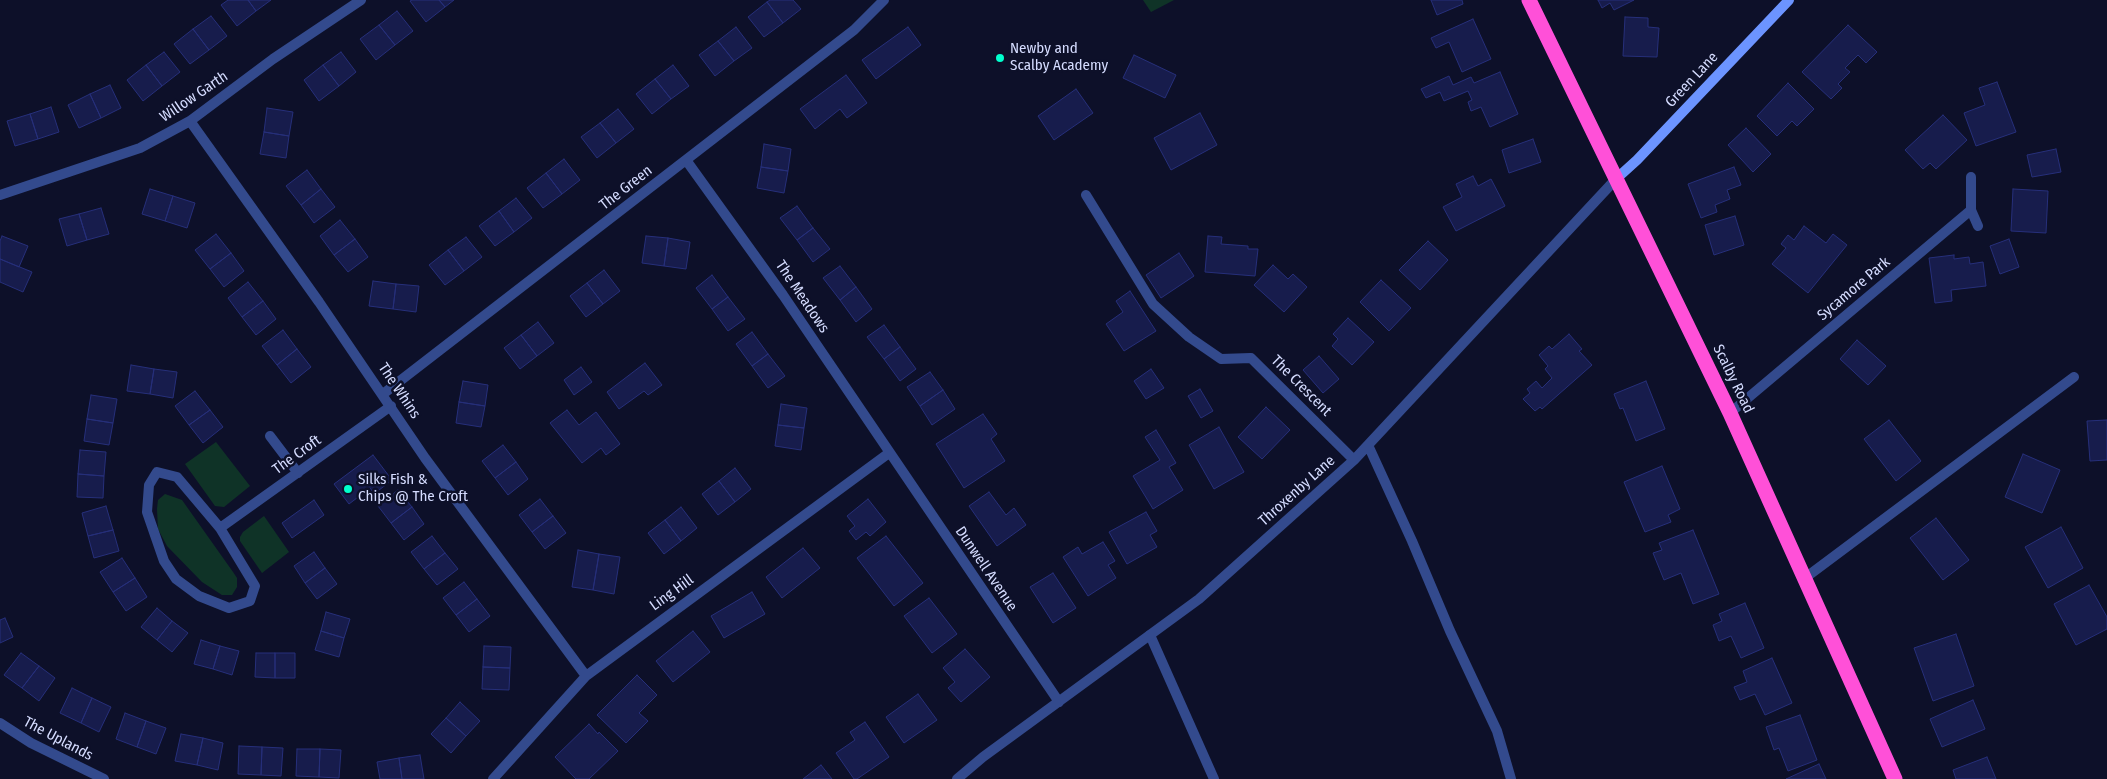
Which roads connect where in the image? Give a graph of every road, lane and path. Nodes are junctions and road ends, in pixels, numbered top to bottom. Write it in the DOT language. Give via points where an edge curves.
graph roads {
  1 [pos="360,0"];
  2 [pos="884,0"];
  3 [pos="1529,0"];
  4 [pos="1789,0"];
  5 [pos="190,121"];
  6 [pos="686,160"];
  7 [pos="1971,177"];
  8 [pos="1616,179"];
  9 [pos="0,195"];
  10 [pos="1086,195"];
  11 [pos="1971,210"];
  12 [pos="1978,226"];
  13 [pos="2074,377"];
  14 [pos="383,394"];
  15 [pos="391,406"];
  16 [pos="1730,412"];
  17 [pos="270,436"];
  18 [pos="1368,445"];
  19 [pos="889,454"];
  20 [pos="1354,460"];
  21 [pos="298,473"];
  22 [pos="220,528"];
  23 [pos="1805,578"];
  24 [pos="1150,635"];
  25 [pos="586,676"];
  26 [pos="1059,702"];
  27 [pos="0,723"];
  28 [pos="104,779"];
  29 [pos="493,779"];
  30 [pos="957,779"];
  31 [pos="1214,779"];
  32 [pos="1511,779"];
  33 [pos="1895,779"];
  1 -- 5 [label="street, Willow Garth"];
  2 -- 6 [label="street, The Green" via="854,30"];
  3 -- 8 [label="highway, Scalby Road"];
  4 -- 8 [label="street, Green Lane" via="1638,160"];
  5 -- 9 [label="street, Willow Garth" via="140,148"];
  5 -- 14 [label="street, The Whins"];
  6 -- 14 [label="street, The Green"];
  6 -- 19 [label="street, The Meadows" via="783,295"];
  7 -- 11 [label="street"];
  8 -- 16 [label="highway, Scalby Road"];
  8 -- 18 [label="street, Throxenby Lane"];
  10 -- 20 [label="street, The Crescent" via="1153,304 1189,337 1221,360 1251,358"];
  11 -- 12 [label="street"];
  11 -- 16 [label="street, Sycamore Park"];
  13 -- 23 [label="street"];
  14 -- 15 [label="street, The Whins"];
  15 -- 21 [label="street, The Croft"];
  15 -- 25 [label="street, The Whins" via="425,458"];
  16 -- 23 [label="highway, Scalby Road"];
  17 -- 21 [label="street"];
  18 -- 20 [label="street, Throxenby Lane"];
  18 -- 32 [label="street" via="1497,731"];
  19 -- 25 [label="street, Ling Hill"];
  19 -- 26 [label="street, Dunwell Avenue"];
  20 -- 24 [label="street, Throxenby Lane" via="1199,599"];
  21 -- 22 [label="street, The Croft"];
  22 -- 22 [label="street" via="255,586 250,601 228,608 199,596 176,578 164,561 148,512 149,484 157,472 176,477"];
  23 -- 33 [label="highway, Scalby Road"];
  24 -- 26 [label="street, Throxenby Lane"];
  24 -- 31 [label="street"];
  25 -- 29 [label="street, Ling Hill"];
  26 -- 30 [label="street, Throxenby Lane"];
  27 -- 28 [label="street, The Uplands" via="31,743"];
}
